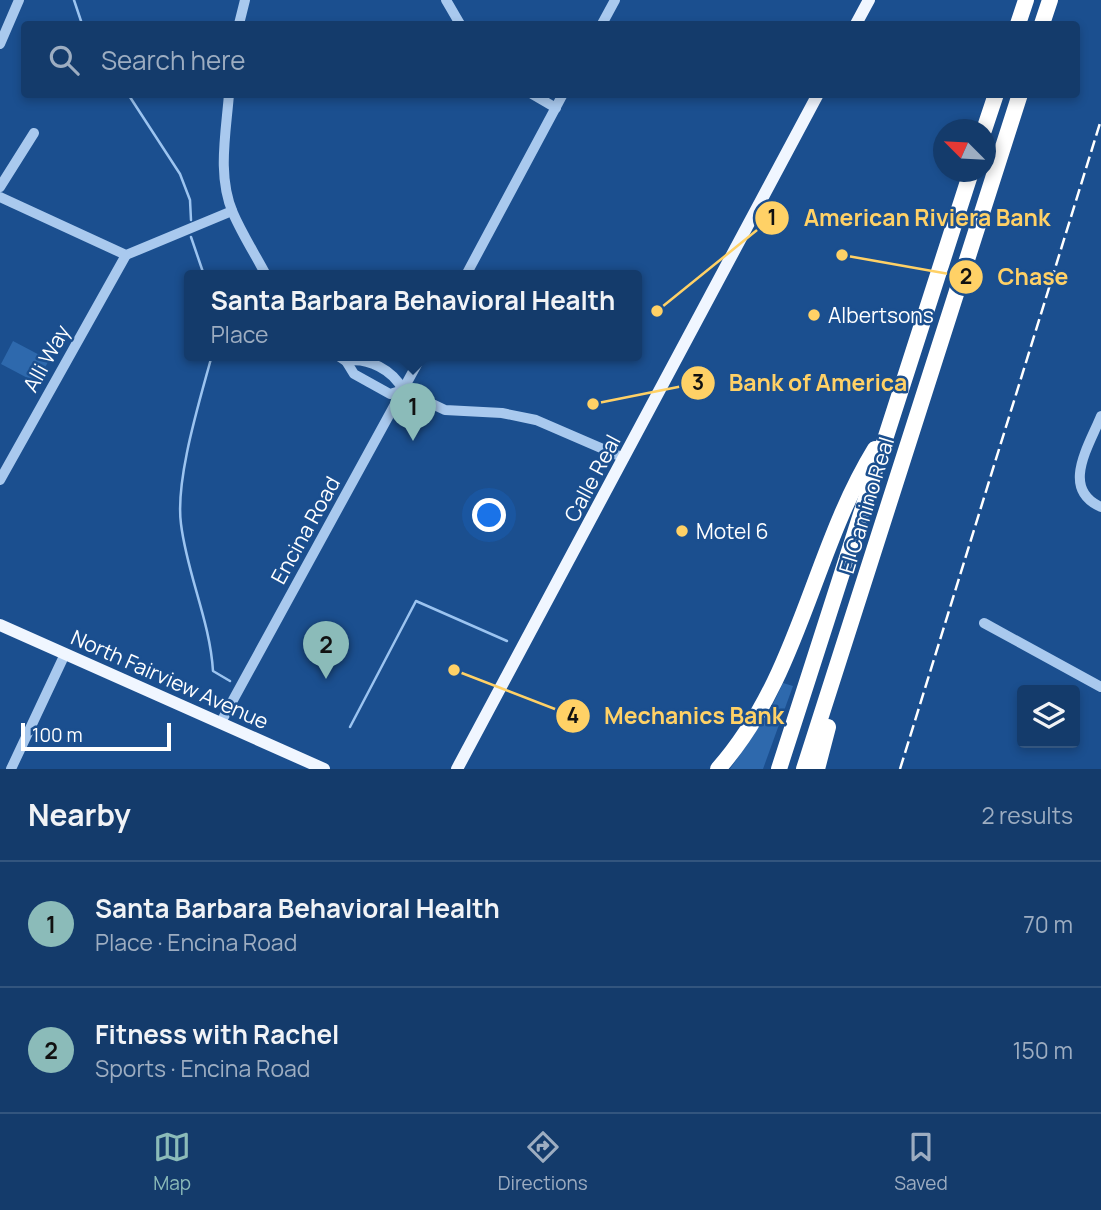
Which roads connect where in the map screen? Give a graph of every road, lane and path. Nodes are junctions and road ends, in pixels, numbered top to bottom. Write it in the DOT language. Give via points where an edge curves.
graph roads {
  1 [pos="245,0"];
  2 [pos="446,0"];
  3 [pos="615,0"];
  4 [pos="869,0"];
  5 [pos="1026,0"];
  6 [pos="1050,0"];
  7 [pos="17,1"];
  8 [pos="240,21"];
  9 [pos="458,21"];
  10 [pos="604,21"];
  11 [pos="858,21"];
  12 [pos="1019,21"];
  13 [pos="1043,21"];
  14 [pos="0,44"];
  15 [pos="229,98"];
  16 [pos="539,98"];
  17 [pos="561,98"];
  18 [pos="816,98"];
  19 [pos="995,98"];
  20 [pos="1019,98"];
  21 [pos="556,108"];
  22 [pos="988,119"];
  23 [pos="34,133"];
  24 [pos="968,182"];
  25 [pos="0,187"];
  26 [pos="0,197"];
  27 [pos="232,211"];
  28 [pos="126,255"];
  29 [pos="263,270"];
  30 [pos="469,270"];
  31 [pos="344,361"];
  32 [pos="367,361"];
  33 [pos="419,361"];
  34 [pos="403,390"];
  35 [pos="1101,415"];
  36 [pos="891,423"];
  37 [pos="624,458"];
  38 [pos="0,480"];
  39 [pos="1101,507"];
  40 [pos="984,623"];
  41 [pos="0,625"];
  42 [pos="844,642"];
  43 [pos="65,654"];
  44 [pos="1101,687"];
  45 [pos="221,722"];
  46 [pos="11,769"];
  47 [pos="324,769"];
  48 [pos="457,769"];
  49 [pos="719,769"];
  50 [pos="779,769"];
  51 [pos="804,769"];
  52 [pos="817,769"];
  1 -- 8 [label="street"];
  2 -- 9 [label="street"];
  3 -- 10 [label="street"];
  4 -- 11 [label="main road"];
  5 -- 12 [label="highway"];
  6 -- 13 [label="highway"];
  7 -- 14 [label="street"];
  15 -- 27 [label="street" via="223,164"];
  16 -- 21 [label="street"];
  17 -- 21 [label="street"];
  18 -- 37 [label="main road, Calle Real"];
  19 -- 22 [label="highway"];
  20 -- 42 [label="highway, El Camino Real"];
  21 -- 30 [label="street"];
  23 -- 25 [label="street"];
  24 -- 36 [label="highway, El Camino Real"];
  26 -- 28 [label="street"];
  27 -- 28 [label="street"];
  27 -- 29 [label="street"];
  28 -- 38 [label="street, Alli Way"];
  31 -- 34 [label="street" via="354,374 390,394"];
  32 -- 34 [label="street" via="397,377"];
  33 -- 34 [label="street, Encina Road"];
  34 -- 37 [label="street" via="445,410 536,420"];
  34 -- 45 [label="street, Encina Road"];
  35 -- 39 [label="street" via="1080,472 1080,492"];
  36 -- 49 [label="highway" via="864,466 774,687"];
  36 -- 50 [label="highway, El Camino Real"];
  37 -- 48 [label="main road, Calle Real"];
  40 -- 44 [label="street"];
  41 -- 43 [label="main road, North Fairview Avenue"];
  42 -- 51 [label="highway, El Camino Real"];
  42 -- 52 [label="highway" via="843,674"];
  43 -- 45 [label="main road, North Fairview Avenue"];
  43 -- 46 [label="street"];
  45 -- 47 [label="main road, North Fairview Avenue"];
}
